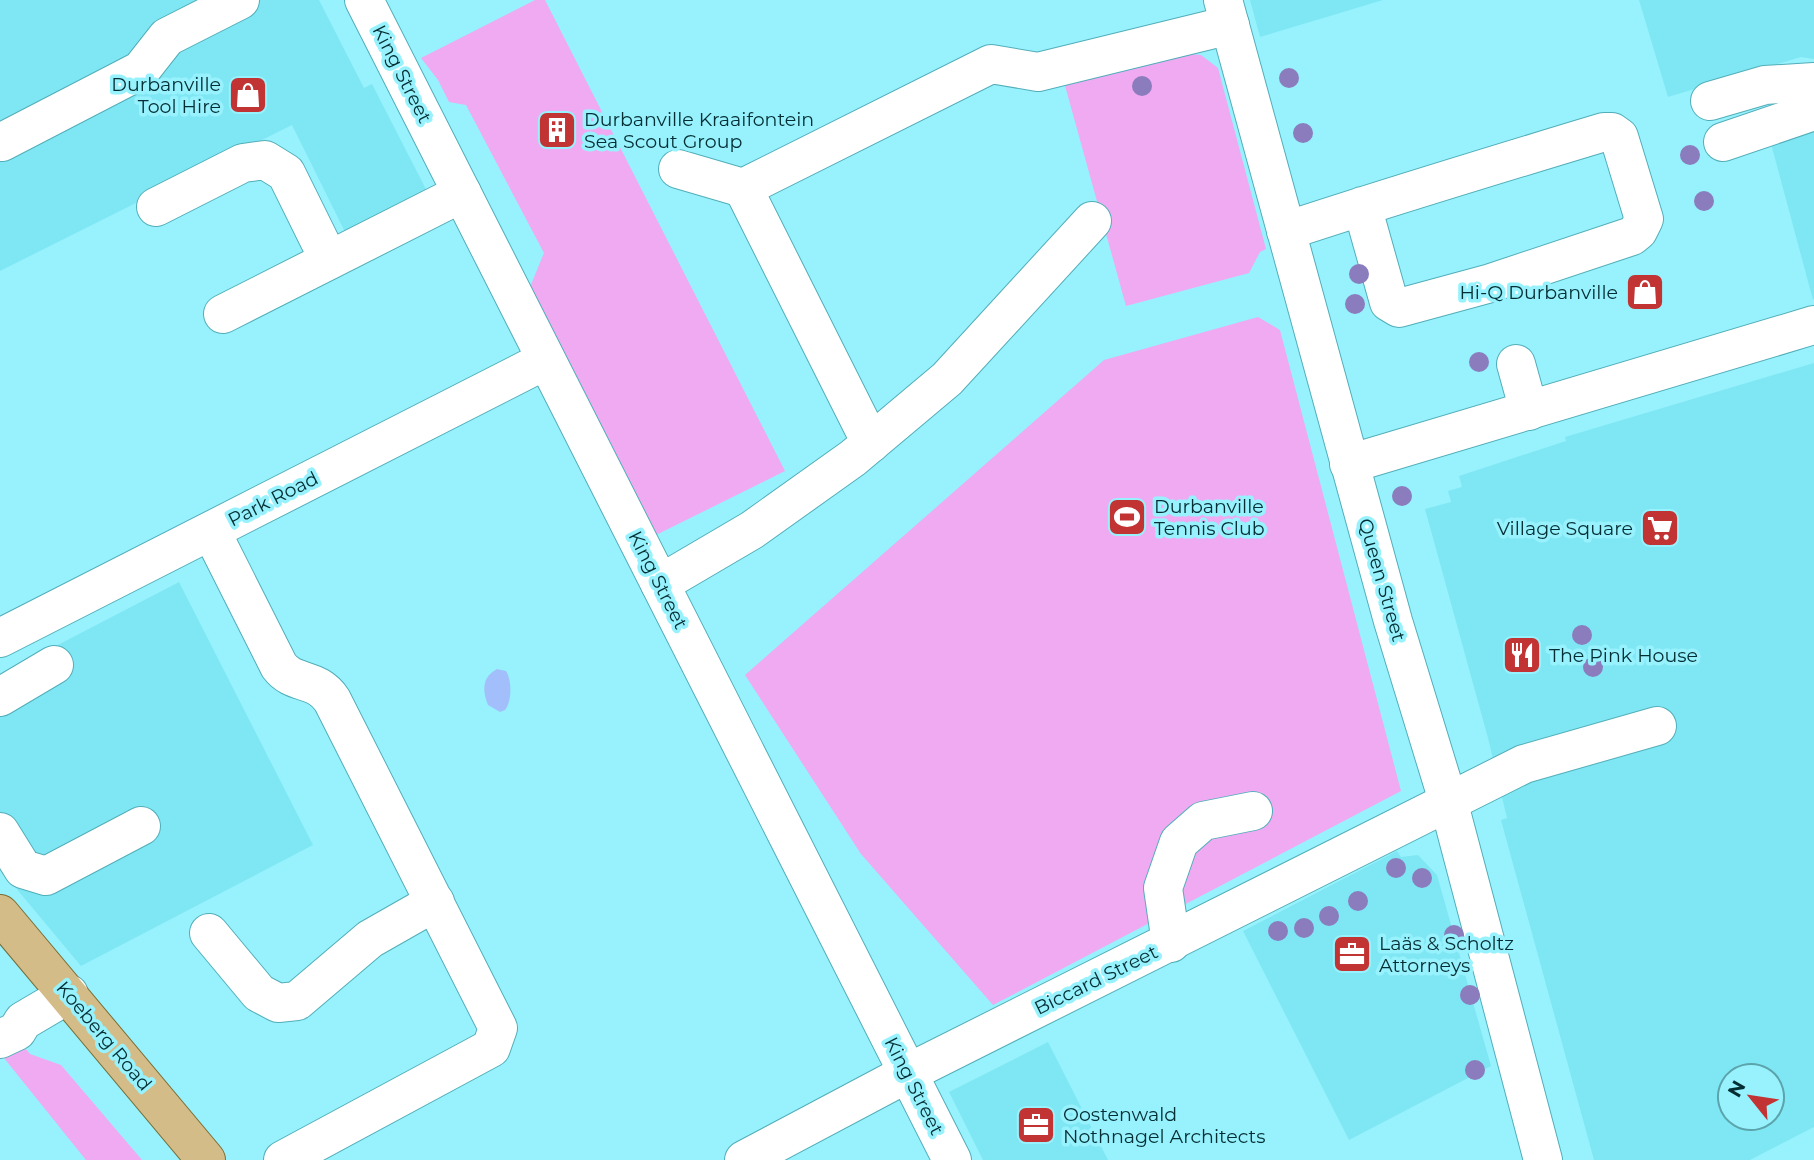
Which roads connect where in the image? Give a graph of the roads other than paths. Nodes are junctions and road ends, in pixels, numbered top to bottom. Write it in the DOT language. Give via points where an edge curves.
graph roads {
  1 [pos="240,0"];
  2 [pos="364,0"];
  3 [pos="1226,13"];
  4 [pos="1814,82"];
  5 [pos="1710,101"];
  6 [pos="1814,111"];
  7 [pos="2,142"];
  8 [pos="1723,142"];
  9 [pos="678,169"];
  10 [pos="743,188"];
  11 [pos="462,193"];
  12 [pos="1362,206"];
  13 [pos="156,207"];
  14 [pos="1092,221"];
  15 [pos="1286,231"];
  16 [pos="329,260"];
  17 [pos="223,314"];
  18 [pos="1814,325"];
  19 [pos="546,360"];
  20 [pos="1516,364"];
  21 [pos="1529,411"];
  22 [pos="871,443"];
  23 [pos="1349,464"];
  24 [pos="211,531"];
  25 [pos="660,584"];
  26 [pos="0,638"];
  27 [pos="54,665"];
  28 [pos="0,697"];
  29 [pos="1657,726"];
  30 [pos="1449,804"];
  31 [pos="1252,810"];
  32 [pos="141,825"];
  33 [pos="0,832"];
  34 [pos="435,902"];
  35 [pos="0,914"];
  36 [pos="209,933"];
  37 [pos="1171,943"];
  38 [pos="0,947"];
  39 [pos="59,1000"];
  40 [pos="0,1039"];
  41 [pos="908,1073"];
  42 [pos="1538,1158"];
  43 [pos="173,1160"];
  44 [pos="206,1160"];
  45 [pos="283,1160"];
  46 [pos="744,1160"];
  47 [pos="952,1160"];
  1 -- 7 [label="street" via="167,37 141,70"];
  2 -- 11 [label="street, King Street"];
  3 -- 10 [label="street" via="1038,72 990,64"];
  3 -- 15 [label="street, Queen Street"];
  4 -- 5 [label="street" via="1765,85"];
  6 -- 8 [label="street"];
  9 -- 10 [label="street"];
  10 -- 22 [label="street"];
  11 -- 16 [label="street"];
  11 -- 19 [label="street, King Street"];
  12 -- 12 [label="street" via="1389,302 1399,308 1632,236 1644,219 1619,137 1612,132"];
  12 -- 15 [label="street"];
  13 -- 16 [label="street" via="243,163 265,160 286,173"];
  14 -- 22 [label="street" via="947,379"];
  15 -- 23 [label="street, Queen Street"];
  16 -- 17 [label="street"];
  18 -- 21 [label="street"];
  19 -- 24 [label="street, Park Road"];
  19 -- 25 [label="street, King Street"];
  20 -- 21 [label="street"];
  21 -- 23 [label="street"];
  22 -- 25 [label="street" via="752,530"];
  23 -- 30 [label="street, Queen Street"];
  24 -- 26 [label="street, Park Road"];
  24 -- 34 [label="street" via="279,666 292,677 321,687 332,700"];
  25 -- 41 [label="street, King Street"];
  27 -- 28 [label="street"];
  29 -- 30 [label="street, Biccard Street" via="1524,764"];
  30 -- 37 [label="street, Biccard Street"];
  30 -- 42 [label="street, Queen Street"];
  31 -- 37 [label="street" via="1203,821 1179,842 1163,888"];
  32 -- 33 [label="street" via="46,876 23,869"];
  34 -- 36 [label="street" via="370,939 305,996 287,1003 259,993"];
  34 -- 45 [label="street" via="495,1020 495,1042"];
  35 -- 39 [label="main road, Koeberg Road"];
  37 -- 41 [label="street, Biccard Street"];
  38 -- 39 [label="main road, Koeberg Road"];
  39 -- 40 [label="street"];
  39 -- 43 [label="main road, Koeberg Road" via="97,1069"];
  39 -- 44 [label="main road, Koeberg Road"];
  41 -- 46 [label="street, Biccard Street"];
  41 -- 47 [label="street, King Street"];
}
